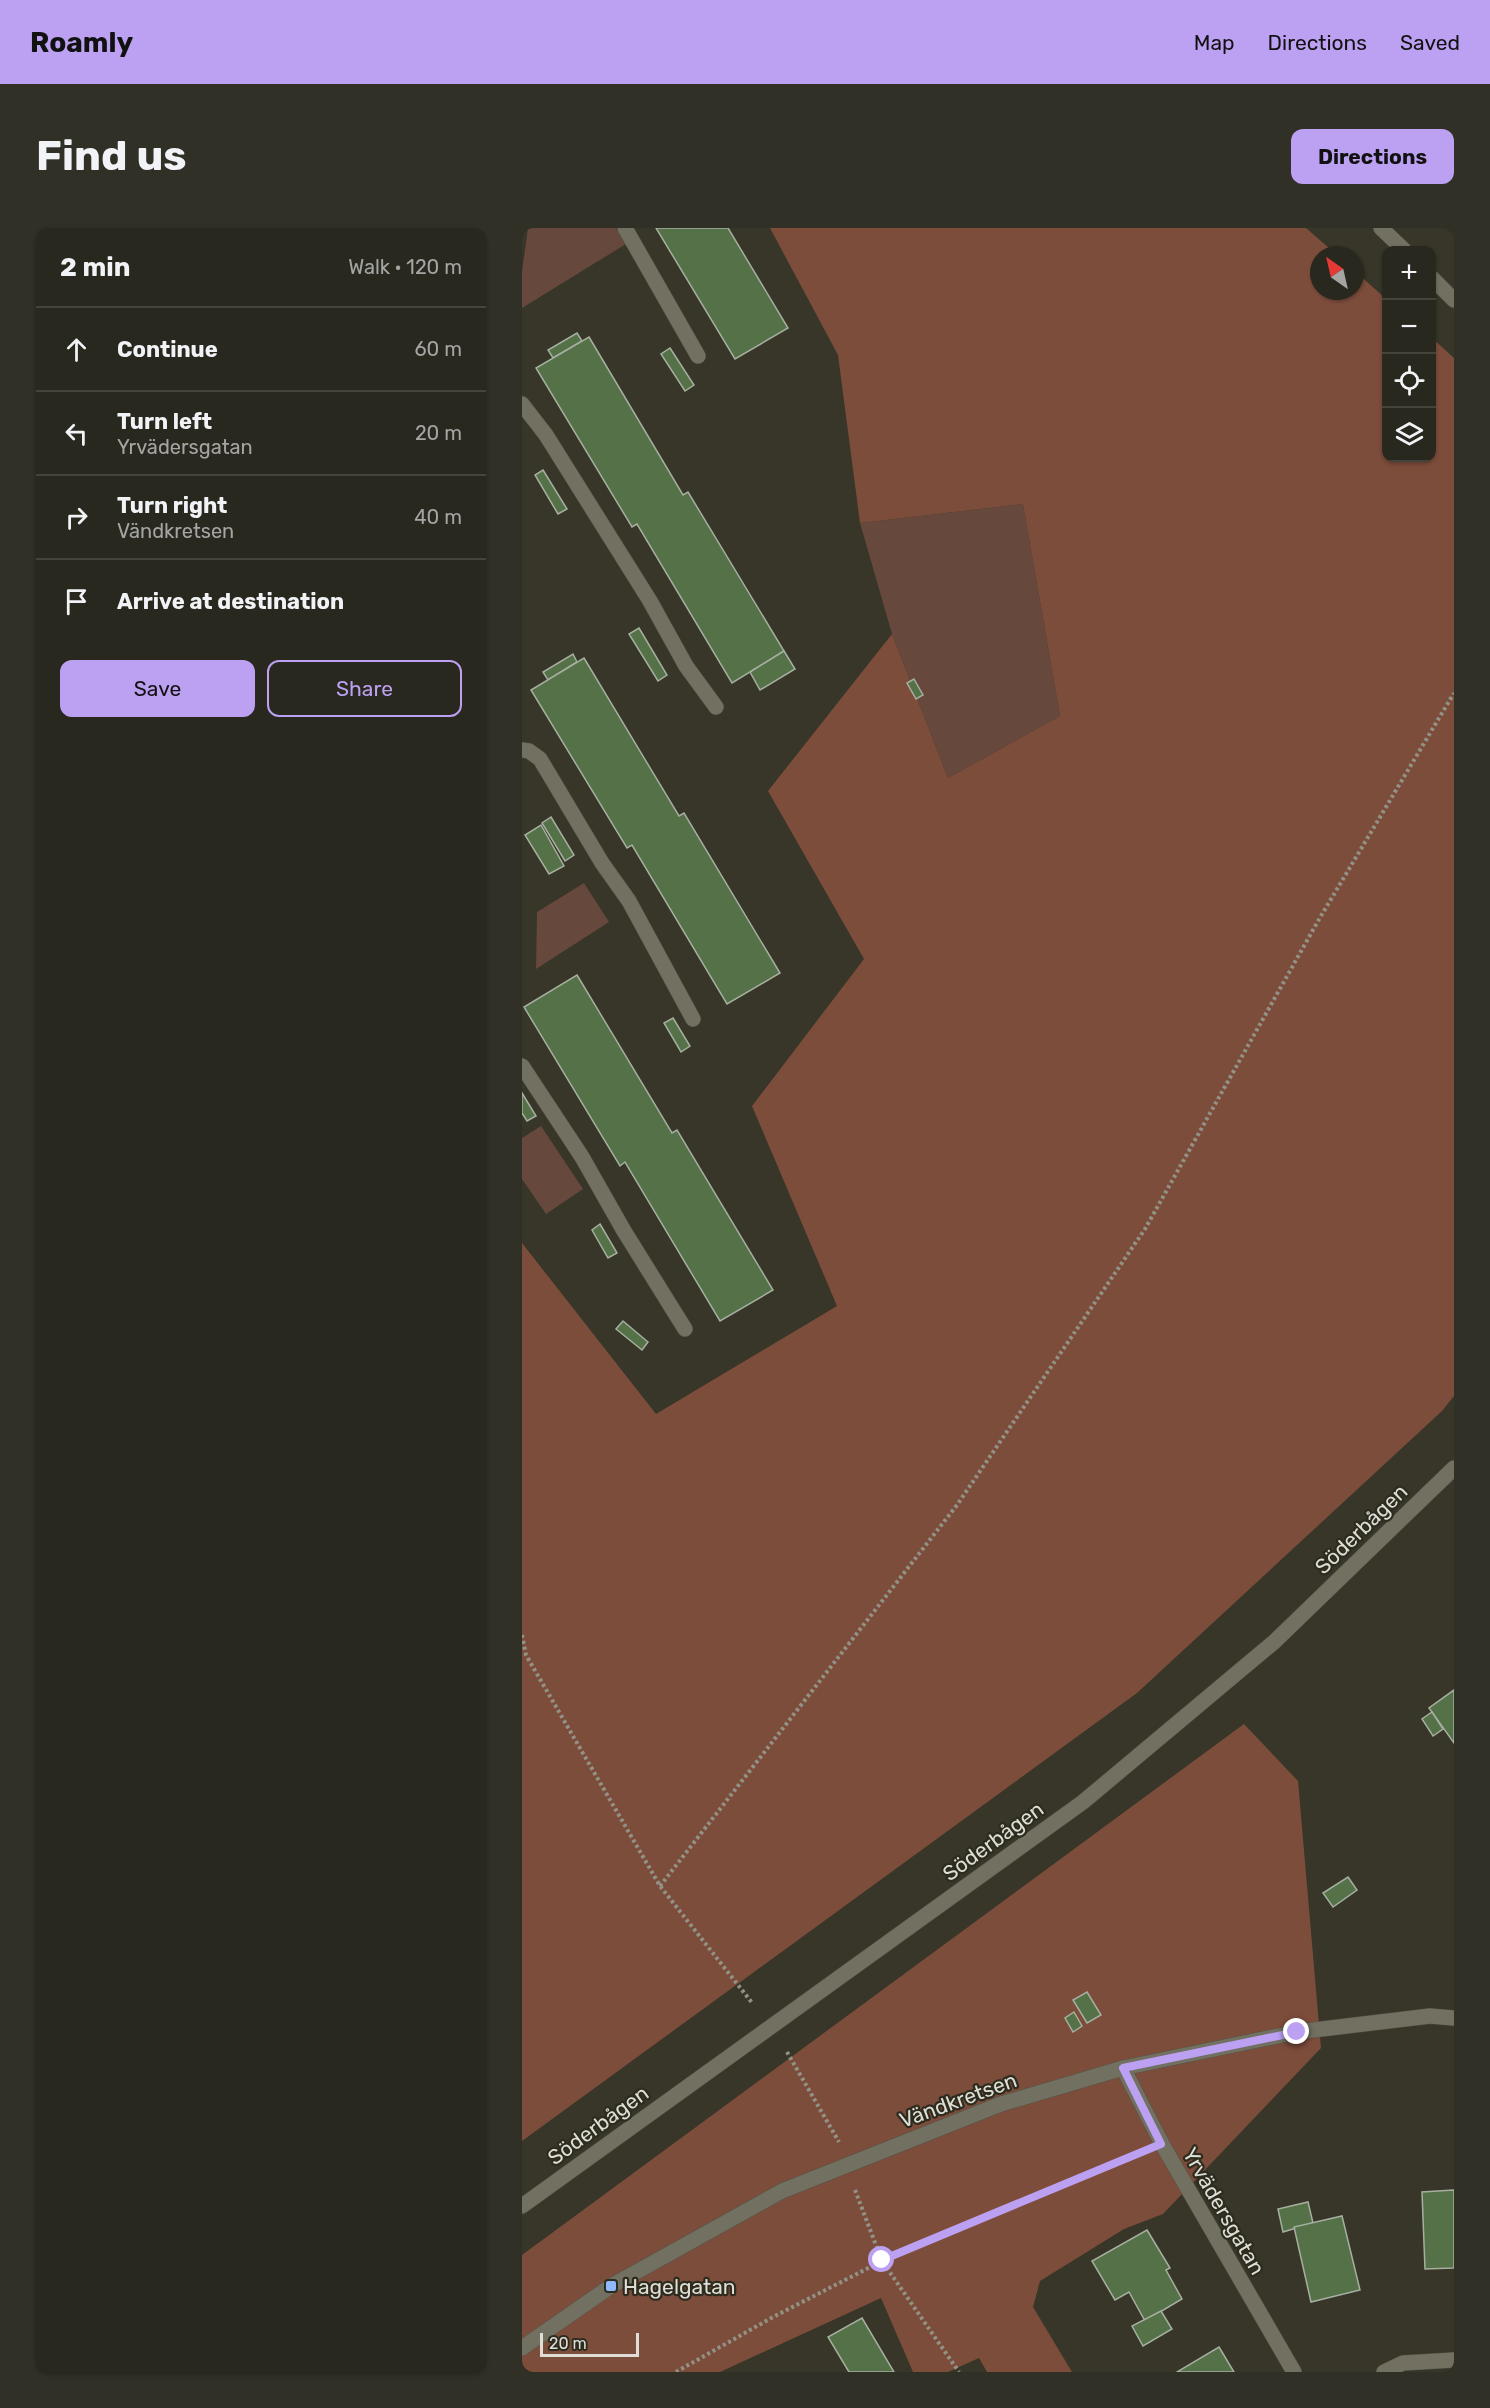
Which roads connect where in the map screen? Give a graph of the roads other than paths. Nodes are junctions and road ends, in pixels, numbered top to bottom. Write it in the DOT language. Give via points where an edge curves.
graph roads {
  1 [pos="625,228"];
  2 [pos="1381,228"];
  3 [pos="1400,246"];
  4 [pos="1436,283"];
  5 [pos="1454,300"];
  6 [pos="698,356"];
  7 [pos="522,404"];
  8 [pos="716,706"];
  9 [pos="522,750"];
  10 [pos="693,1019"];
  11 [pos="522,1066"];
  12 [pos="685,1329"];
  13 [pos="1454,1468"];
  14 [pos="1454,2018"];
  15 [pos="1123,2068"];
  16 [pos="522,2206"];
  17 [pos="522,2348"];
  18 [pos="1454,2360"];
  19 [pos="1294,2372"];
  20 [pos="1384,2372"];
  1 -- 6 [label="street"];
  2 -- 3 [label="street"];
  4 -- 5 [label="street"];
  7 -- 8 [label="street" via="546,435 650,601 686,666"];
  9 -- 10 [label="street" via="540,759 602,864 629,901"];
  11 -- 12 [label="street" via="582,1157"];
  13 -- 16 [label="street, Söderbågen" via="1274,1642 1083,1802"];
  14 -- 15 [label="street, Vändkretsen" via="1430,2016 1297,2032"];
  15 -- 17 [label="street, Vändkretsen" via="1001,2103 782,2191 611,2286"];
  15 -- 19 [label="street, Yrvädersgatan" via="1161,2144"];
  18 -- 20 [label="street" via="1403,2363"];
}
